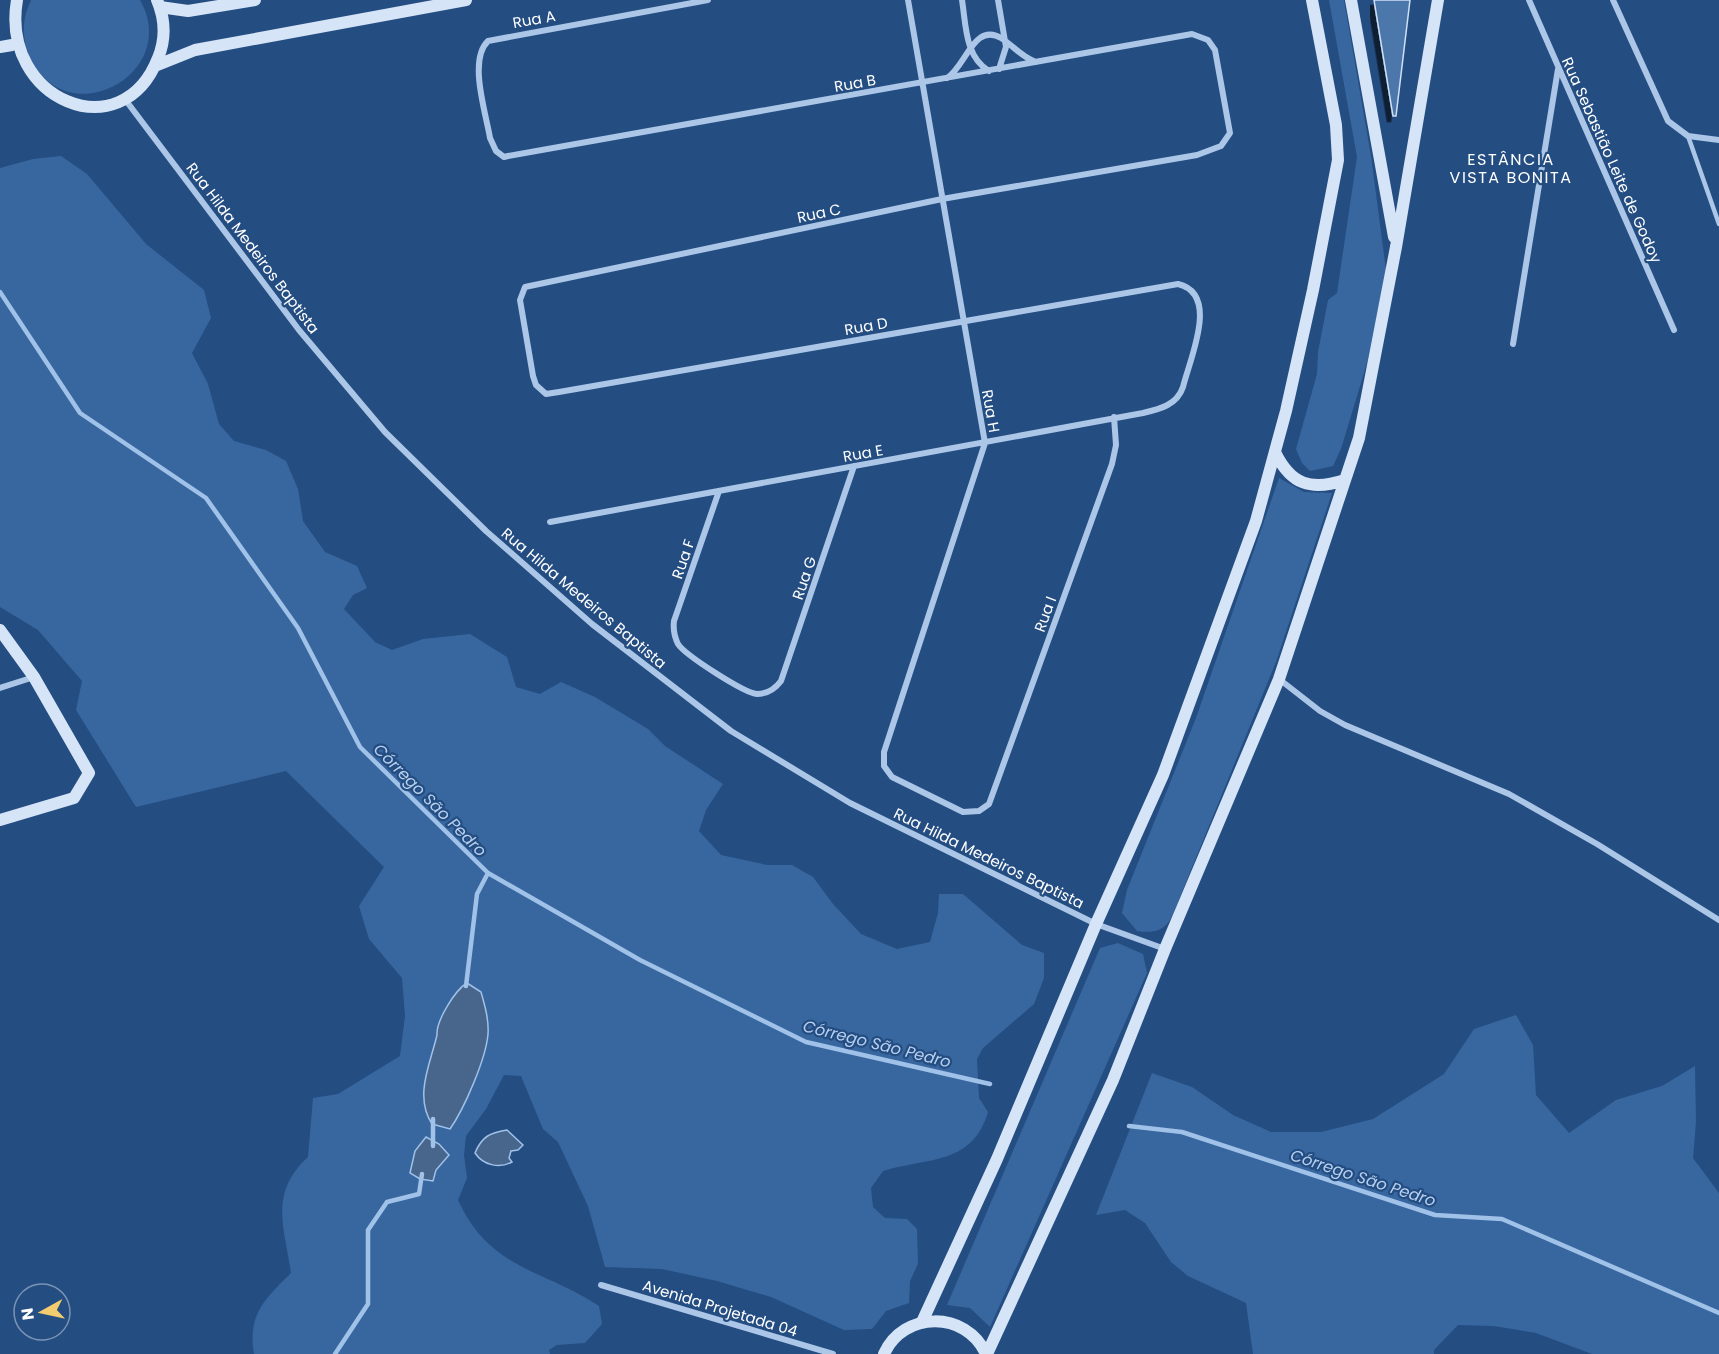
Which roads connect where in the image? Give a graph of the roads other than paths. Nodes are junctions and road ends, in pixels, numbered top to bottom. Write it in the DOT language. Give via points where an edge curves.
graph roads {
  1 [pos="17,0"];
  2 [pos="255,0"];
  3 [pos="466,0"];
  4 [pos="708,0"];
  5 [pos="908,0"];
  6 [pos="962,0"];
  7 [pos="998,0"];
  8 [pos="1312,0"];
  9 [pos="1351,0"];
  10 [pos="1438,0"];
  11 [pos="1529,0"];
  12 [pos="1613,0"];
  13 [pos="159,4"];
  14 [pos="1005,42"];
  15 [pos="6,46"];
  16 [pos="970,47"];
  17 [pos="1037,62"];
  18 [pos="155,66"];
  19 [pos="1558,67"];
  20 [pos="999,69"];
  21 [pos="989,71"];
  22 [pos="944,80"];
  23 [pos="922,84"];
  24 [pos="124,98"];
  25 [pos="1688,136"];
  26 [pos="1226,140"];
  27 [pos="1719,140"];
  28 [pos="504,157"];
  29 [pos="942,199"];
  30 [pos="1719,224"];
  31 [pos="1396,247"];
  32 [pos="964,321"];
  33 [pos="1674,330"];
  34 [pos="1513,344"];
  35 [pos="546,394"];
  36 [pos="1176,399"];
  37 [pos="1114,417"];
  38 [pos="985,443"];
  39 [pos="1275,452"];
  40 [pos="854,466"];
  41 [pos="1345,480"];
  42 [pos="719,491"];
  43 [pos="550,522"];
  44 [pos="0,630"];
  45 [pos="675,636"];
  46 [pos="34,677"];
  47 [pos="1279,679"];
  48 [pos="0,688"];
  49 [pos="884,766"];
  50 [pos="0,820"];
  51 [pos="1719,920"];
  52 [pos="1096,924"];
  53 [pos="1165,948"];
  54 [pos="601,1285"];
  55 [pos="922,1322"];
  56 [pos="833,1354"];
  57 [pos="884,1354"];
  58 [pos="986,1354"];
  1 -- 15 [label="main road"];
  2 -- 13 [label="main road" via="188,11"];
  3 -- 18 [label="main road" via="195,50"];
  4 -- 28 [label="street, Rua A" via="488,41 480,51 478,64 490,138"];
  5 -- 23 [label="street"];
  6 -- 16 [label="street"];
  7 -- 14 [label="street"];
  8 -- 39 [label="main road" via="1336,125 1338,160"];
  9 -- 31 [label="main road"];
  10 -- 31 [label="main road"];
  11 -- 19 [label="street, Rua Sebastião Leite de Godoy"];
  12 -- 25 [label="street" via="1664,116"];
  13 -- 18 [label="main road" via="164,37"];
  14 -- 16 [label="street" via="995,36 984,36"];
  14 -- 17 [label="street"];
  14 -- 20 [label="street"];
  15 -- 24 [label="main road" via="27,77 55,100 90,107"];
  16 -- 21 [label="street" via="976,62"];
  16 -- 22 [label="street" via="960,66"];
  17 -- 20 [label="street, Rua B"];
  17 -- 26 [label="street, Rua B" via="1192,34 1208,40 1217,54 1230,125"];
  18 -- 24 [label="main road"];
  19 -- 33 [label="street, Rua Sebastião Leite de Godoy"];
  19 -- 34 [label="street"];
  20 -- 21 [label="street, Rua B"];
  21 -- 22 [label="street, Rua B"];
  22 -- 23 [label="street, Rua B"];
  23 -- 28 [label="street, Rua B"];
  23 -- 29 [label="street, Rua H"];
  24 -- 52 [label="street, Rua Hilda Medeiros Baptista" via="300,330 385,432 486,531 592,624 676,691 785,766 850,803"];
  25 -- 27 [label="street"];
  25 -- 30 [label="lane"];
  26 -- 29 [label="street, Rua C" via="1215,151 1197,155"];
  29 -- 32 [label="street, Rua H"];
  29 -- 35 [label="street, Rua C" via="525,287 520,300 533,376"];
  31 -- 41 [label="main road" via="1359,438"];
  32 -- 35 [label="street, Rua D"];
  32 -- 36 [label="street, Rua D" via="1161,285 1189,287 1200,301 1201,314 1183,387"];
  32 -- 38 [label="street, Rua H"];
  36 -- 37 [label="street, Rua E" via="1162,408"];
  37 -- 38 [label="street, Rua E"];
  37 -- 49 [label="street, Rua I" via="1116,445 1112,464 989,804 979,811 963,812 892,777"];
  38 -- 40 [label="street, Rua E"];
  38 -- 49 [label="street, Rua H" via="884,752"];
  39 -- 41 [label="main road" via="1283,468 1303,483 1326,486"];
  39 -- 52 [label="main road" via="1256,521 1163,775"];
  40 -- 42 [label="street, Rua E"];
  40 -- 45 [label="street, Rua G" via="781,681 768,692 747,691 682,649"];
  41 -- 47 [label="main road"];
  42 -- 43 [label="street, Rua E"];
  42 -- 45 [label="street, Rua F" via="674,621"];
  44 -- 46 [label="main road"];
  46 -- 48 [label="street"];
  46 -- 50 [label="main road" via="89,773 74,798"];
  47 -- 51 [label="street" via="1345,725 1509,794"];
  47 -- 53 [label="main road"];
  52 -- 53 [label="street, Rua Hilda Medeiros Baptista"];
  52 -- 55 [label="main road"];
  53 -- 58 [label="main road" via="1091,1130"];
  54 -- 56 [label="street, Avenida Projetada 04"];
  55 -- 57 [label="main road" via="898,1334"];
  55 -- 58 [label="main road" via="958,1325 972,1334"];
}
